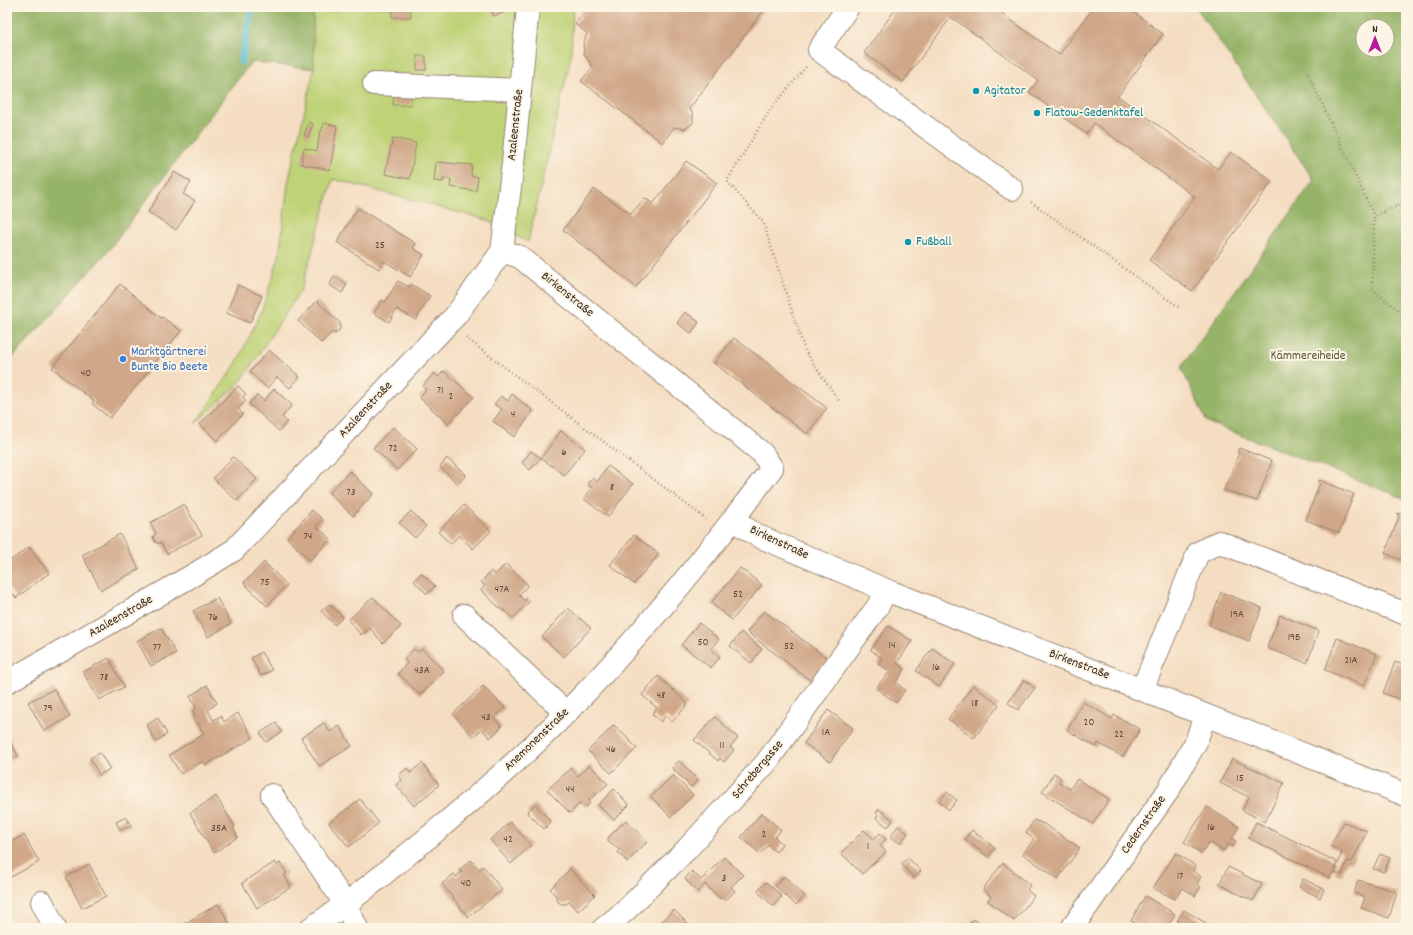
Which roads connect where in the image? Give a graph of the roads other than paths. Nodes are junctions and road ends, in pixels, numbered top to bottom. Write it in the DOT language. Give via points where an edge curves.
graph roads {
  1 [pos="528,7"];
  2 [pos="848,7"];
  3 [pos="374,84"];
  4 [pos="520,90"];
  5 [pos="1012,189"];
  6 [pos="502,251"];
  7 [pos="728,526"];
  8 [pos="886,590"];
  9 [pos="1406,614"];
  10 [pos="464,615"];
  11 [pos="7,682"];
  12 [pos="1142,690"];
  13 [pos="566,713"];
  14 [pos="1204,715"];
  15 [pos="272,795"];
  16 [pos="1406,795"];
  17 [pos="42,902"];
  18 [pos="346,905"];
  19 [pos="55,928"];
  20 [pos="311,928"];
  21 [pos="357,928"];
  22 [pos="604,928"];
  23 [pos="1072,928"];
  1 -- 4 [label="street, Azaleenstraße"];
  2 -- 5 [label="street" via="819,50"];
  3 -- 4 [label="street"];
  4 -- 6 [label="street, Azaleenstraße"];
  6 -- 7 [label="street, Birkenstraße" via="520,257 762,453 772,468"];
  6 -- 11 [label="street, Azaleenstraße" via="448,324 234,550"];
  7 -- 8 [label="street, Birkenstraße"];
  7 -- 13 [label="street, Anemonenstraße" via="626,648"];
  8 -- 12 [label="street, Birkenstraße"];
  8 -- 22 [label="street, Schrebergasse" via="878,606 766,764 686,850 624,912"];
  9 -- 12 [label="street" via="1219,542 1198,553"];
  10 -- 13 [label="street"];
  12 -- 14 [label="street, Birkenstraße"];
  13 -- 18 [label="street, Anemonenstraße" via="457,814"];
  14 -- 16 [label="street, Birkenstraße"];
  14 -- 23 [label="street, Cedernstraße" via="1196,742 1168,791"];
  15 -- 18 [label="street"];
  17 -- 19 [label="street"];
  18 -- 20 [label="street, Anemonenstraße"];
  18 -- 21 [label="street"];
}
